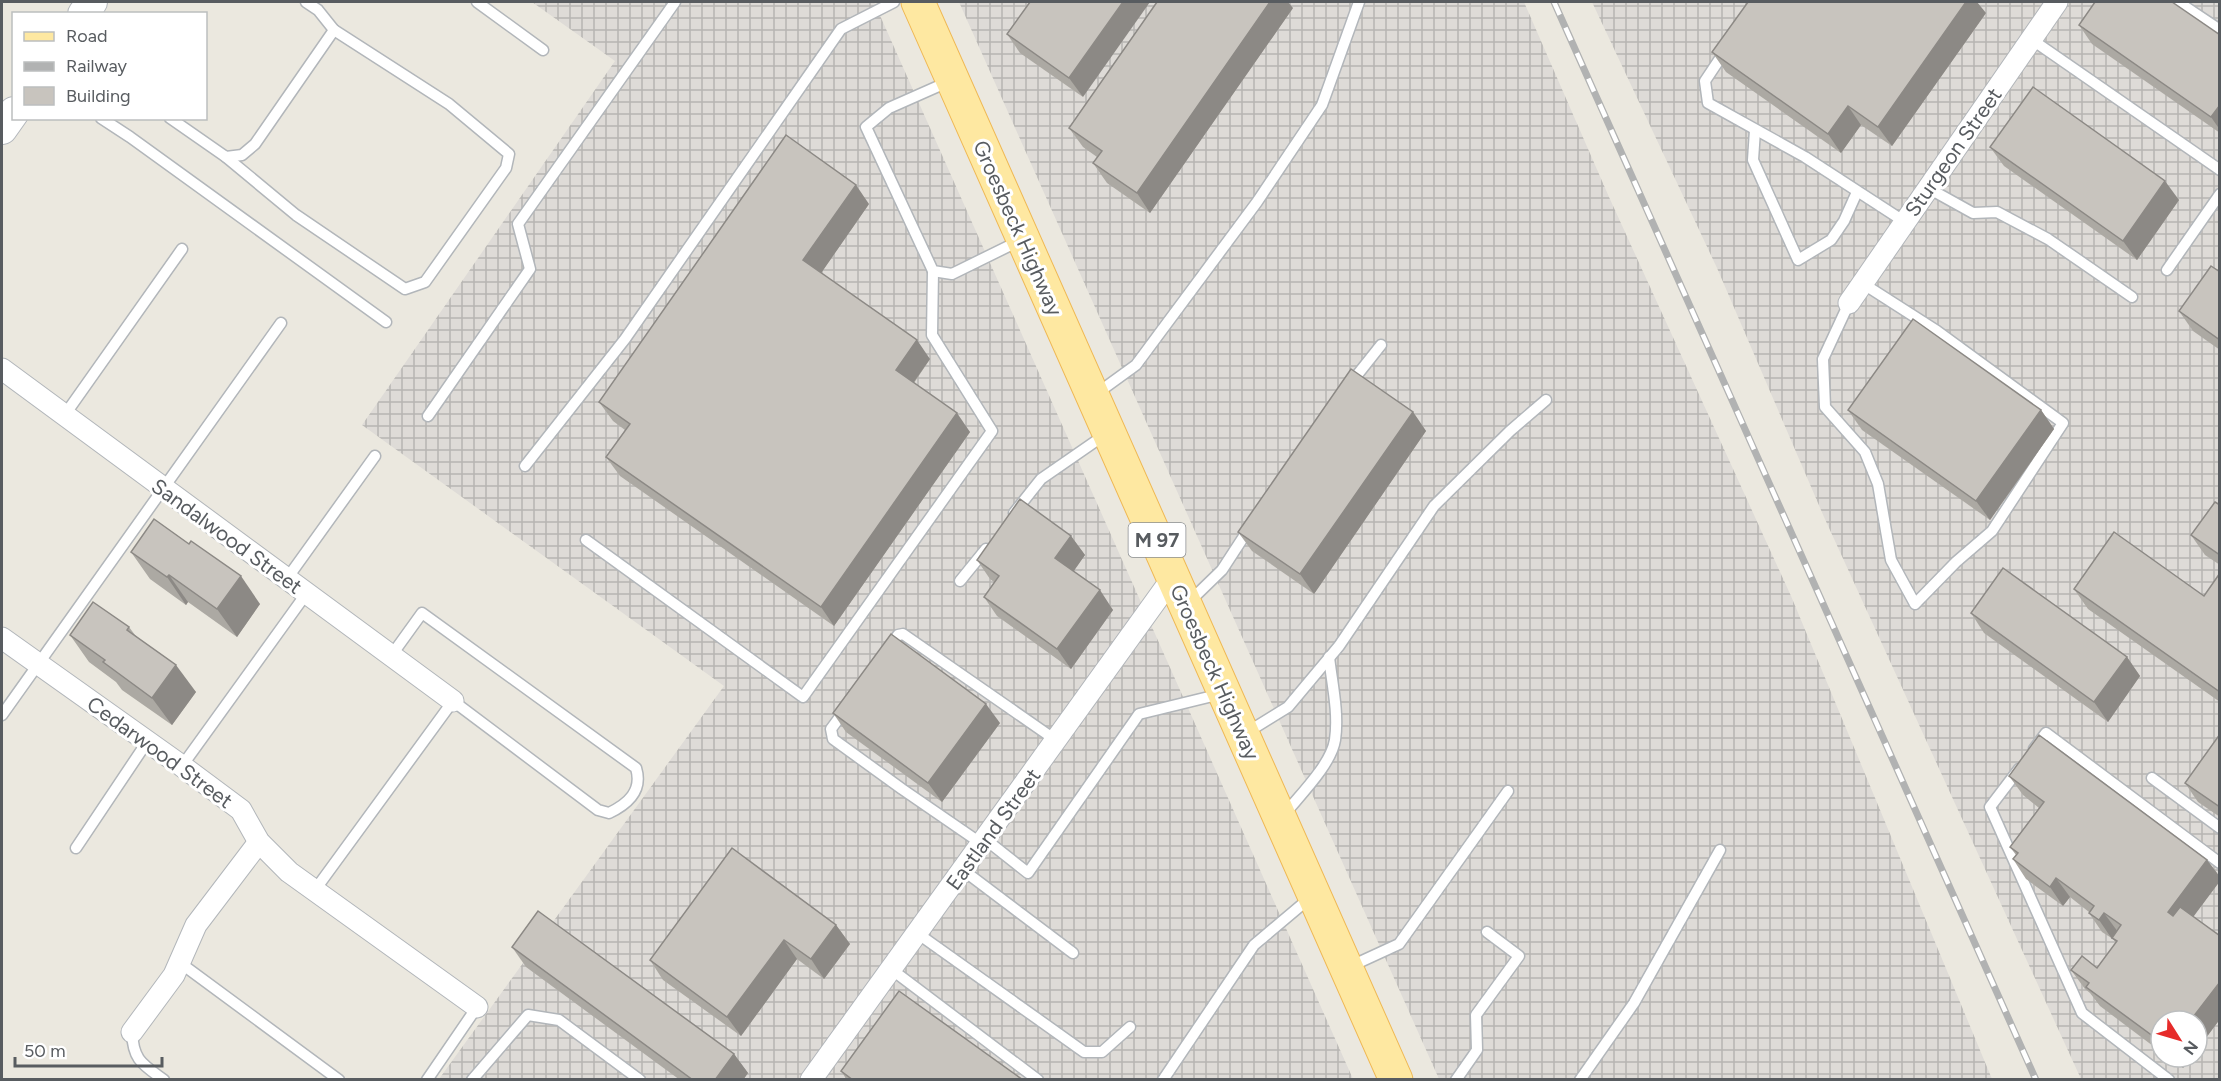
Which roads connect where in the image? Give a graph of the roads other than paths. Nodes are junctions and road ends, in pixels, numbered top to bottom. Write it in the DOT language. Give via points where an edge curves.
graph roads {
  1 [pos="306,2"];
  2 [pos="477,2"];
  3 [pos="675,2"];
  4 [pos="894,2"];
  5 [pos="918,2"];
  6 [pos="1359,2"];
  7 [pos="2057,2"];
  8 [pos="2178,2"];
  9 [pos="334,30"];
  10 [pos="2220,30"];
  11 [pos="2031,39"];
  12 [pos="1729,46"];
  13 [pos="543,50"];
  14 [pos="952,80"];
  15 [pos="12,115"];
  16 [pos="103,120"];
  17 [pos="173,120"];
  18 [pos="2,129"];
  19 [pos="1755,130"];
  20 [pos="226,158"];
  21 [pos="2220,170"];
  22 [pos="1928,188"];
  23 [pos="1857,192"];
  24 [pos="2220,194"];
  25 [pos="1905,222"];
  26 [pos="1023,239"];
  27 [pos="182,249"];
  28 [pos="2167,270"];
  29 [pos="933,271"];
  30 [pos="1862,283"];
  31 [pos="2132,297"];
  32 [pos="1849,303"];
  33 [pos="281,322"];
  34 [pos="386,322"];
  35 [pos="1381,345"];
  36 [pos="2,369"];
  37 [pos="1346,389"];
  38 [pos="1093,396"];
  39 [pos="1546,400"];
  40 [pos="64,416"];
  41 [pos="428,416"];
  42 [pos="1109,432"];
  43 [pos="375,456"];
  44 [pos="525,466"];
  45 [pos="161,488"];
  46 [pos="1254,521"];
  47 [pos="1004,526"];
  48 [pos="586,540"];
  49 [pos="990,544"];
  50 [pos="286,580"];
  51 [pos="960,581"];
  52 [pos="1179,591"];
  53 [pos="306,594"];
  54 [pos="2,638"];
  55 [pos="884,655"];
  56 [pos="391,656"];
  57 [pos="1329,657"];
  58 [pos="37,665"];
  59 [pos="1225,693"];
  60 [pos="854,696"];
  61 [pos="453,701"];
  62 [pos="2,714"];
  63 [pos="1243,735"];
  64 [pos="1057,741"];
  65 [pos="147,742"];
  66 [pos="182,766"];
  67 [pos="2152,778"];
  68 [pos="1508,791"];
  69 [pos="1281,819"];
  70 [pos="2220,828"];
  71 [pos="984,841"];
  72 [pos="259,842"];
  73 [pos="76,848"];
  74 [pos="1720,850"];
  75 [pos="2220,863"];
  76 [pos="963,870"];
  77 [pos="315,890"];
  78 [pos="1314,894"];
  79 [pos="1487,932"];
  80 [pos="917,933"];
  81 [pos="1073,953"];
  82 [pos="179,962"];
  83 [pos="1347,968"];
  84 [pos="891,969"];
  85 [pos="477,1007"];
  86 [pos="1130,1027"];
  87 [pos="132,1032"];
  88 [pos="1394,1078"];
  89 [pos="164,1080"];
  90 [pos="339,1080"];
  91 [pos="427,1080"];
  92 [pos="472,1080"];
  93 [pos="640,1080"];
  94 [pos="811,1080"];
  95 [pos="1038,1080"];
  96 [pos="1162,1080"];
  97 [pos="1455,1080"];
  98 [pos="1580,1080"];
  99 [pos="2169,1080"];
  1 -- 9 [label="lane"];
  2 -- 13 [label="lane"];
  3 -- 41 [label="lane" via="518,224 530,270"];
  4 -- 44 [label="lane" via="841,29 625,339"];
  5 -- 14 [label="main road, Groesbeck Highway / M 97"];
  6 -- 38 [label="lane" via="1322,105 1136,364"];
  7 -- 11 [label="street, Sturgeon Street"];
  8 -- 10 [label="lane"];
  9 -- 20 [label="lane" via="255,144 242,155"];
  9 -- 20 [label="lane" via="449,104 509,154 506,168 425,282 405,289 296,214"];
  11 -- 21 [label="lane"];
  11 -- 22 [label="street, Sturgeon Street"];
  12 -- 19 [label="lane" via="1705,81 1708,103"];
  14 -- 26 [label="main road, Groesbeck Highway / M 97"];
  14 -- 29 [label="lane" via="889,108 866,127"];
  15 -- 18 [label="main road"];
  16 -- 34 [label="lane"];
  17 -- 20 [label="lane"];
  19 -- 23 [label="lane"];
  19 -- 23 [label="lane" via="1753,160 1798,260 1831,240"];
  22 -- 25 [label="street, Sturgeon Street"];
  22 -- 31 [label="lane" via="1973,213 1997,212 2007,217 2048,239"];
  23 -- 25 [label="lane"];
  24 -- 28 [label="lane"];
  25 -- 30 [label="street, Sturgeon Street"];
  26 -- 29 [label="lane" via="952,274"];
  26 -- 38 [label="main road, Groesbeck Highway / M 97"];
  27 -- 40 [label="lane"];
  29 -- 48 [label="lane" via="932,336 992,430 803,697"];
  30 -- 32 [label="street, Sturgeon Street"];
  30 -- 32 [label="lane" via="1937,331 2063,423 1992,531 1915,604 1891,560 1878,484 1865,452 1825,407 1823,359"];
  33 -- 45 [label="lane"];
  35 -- 37 [label="lane"];
  36 -- 40 [label="street, Sandalwood Street"];
  38 -- 42 [label="main road, Groesbeck Highway / M 97"];
  39 -- 57 [label="lane" via="1434,506"];
  40 -- 45 [label="street, Sandalwood Street"];
  42 -- 47 [label="lane" via="1041,479"];
  42 -- 52 [label="main road, Groesbeck Highway / M 97"];
  43 -- 50 [label="lane"];
  45 -- 50 [label="street, Sandalwood Street"];
  45 -- 58 [label="lane"];
  46 -- 52 [label="lane" via="1222,570"];
  49 -- 51 [label="lane"];
  50 -- 53 [label="street, Sandalwood Street"];
  52 -- 59 [label="main road, Groesbeck Highway / M 97"];
  52 -- 64 [label="street, Eastland Street"];
  53 -- 56 [label="street, Sandalwood Street"];
  53 -- 66 [label="lane"];
  54 -- 58 [label="street, Cedarwood Street"];
  55 -- 64 [label="lane" via="898,635 903,634"];
  56 -- 61 [label="street, Sandalwood Street"];
  56 -- 61 [label="lane" via="422,613 636,768 640,780 635,792 624,806 609,813 598,810"];
  57 -- 63 [label="lane" via="1288,707"];
  57 -- 69 [label="lane" via="1335,742 1315,777"];
  58 -- 62 [label="lane"];
  58 -- 65 [label="street, Cedarwood Street"];
  59 -- 63 [label="main road, Groesbeck Highway / M 97"];
  59 -- 71 [label="lane" via="1138,714 1028,873"];
  60 -- 71 [label="lane" via="831,729 833,739"];
  61 -- 77 [label="lane"];
  63 -- 69 [label="main road, Groesbeck Highway / M 97"];
  64 -- 71 [label="street, Eastland Street"];
  65 -- 66 [label="street, Cedarwood Street"];
  65 -- 73 [label="lane"];
  66 -- 72 [label="street, Cedarwood Street" via="241,810"];
  67 -- 70 [label="lane"];
  68 -- 83 [label="lane" via="1399,944"];
  69 -- 78 [label="main road, Groesbeck Highway / M 97"];
  71 -- 76 [label="street, Eastland Street"];
  72 -- 77 [label="street, Cedarwood Street" via="289,872"];
  72 -- 82 [label="street" via="196,925"];
  74 -- 98 [label="lane" via="1634,1004"];
  75 -- 99 [label="lane" via="2046,733 1990,807 2082,1013"];
  76 -- 80 [label="street, Eastland Street"];
  76 -- 81 [label="lane"];
  77 -- 85 [label="street, Cedarwood Street"];
  78 -- 83 [label="main road, Groesbeck Highway / M 97"];
  78 -- 96 [label="lane" via="1254,945"];
  79 -- 97 [label="lane" via="1519,956 1476,1015 1477,1050"];
  80 -- 84 [label="street, Eastland Street"];
  80 -- 86 [label="lane" via="1084,1052 1102,1052"];
  82 -- 87 [label="street" via="174,975"];
  82 -- 90 [label="lane"];
  83 -- 88 [label="main road, Groesbeck Highway / M 97"];
  84 -- 94 [label="street, Eastland Street"];
  84 -- 95 [label="lane"];
  85 -- 91 [label="lane"];
  87 -- 89 [label="lane" via="132,1050 140,1063"];
  92 -- 93 [label="lane" via="528,1016 559,1020"];
}
